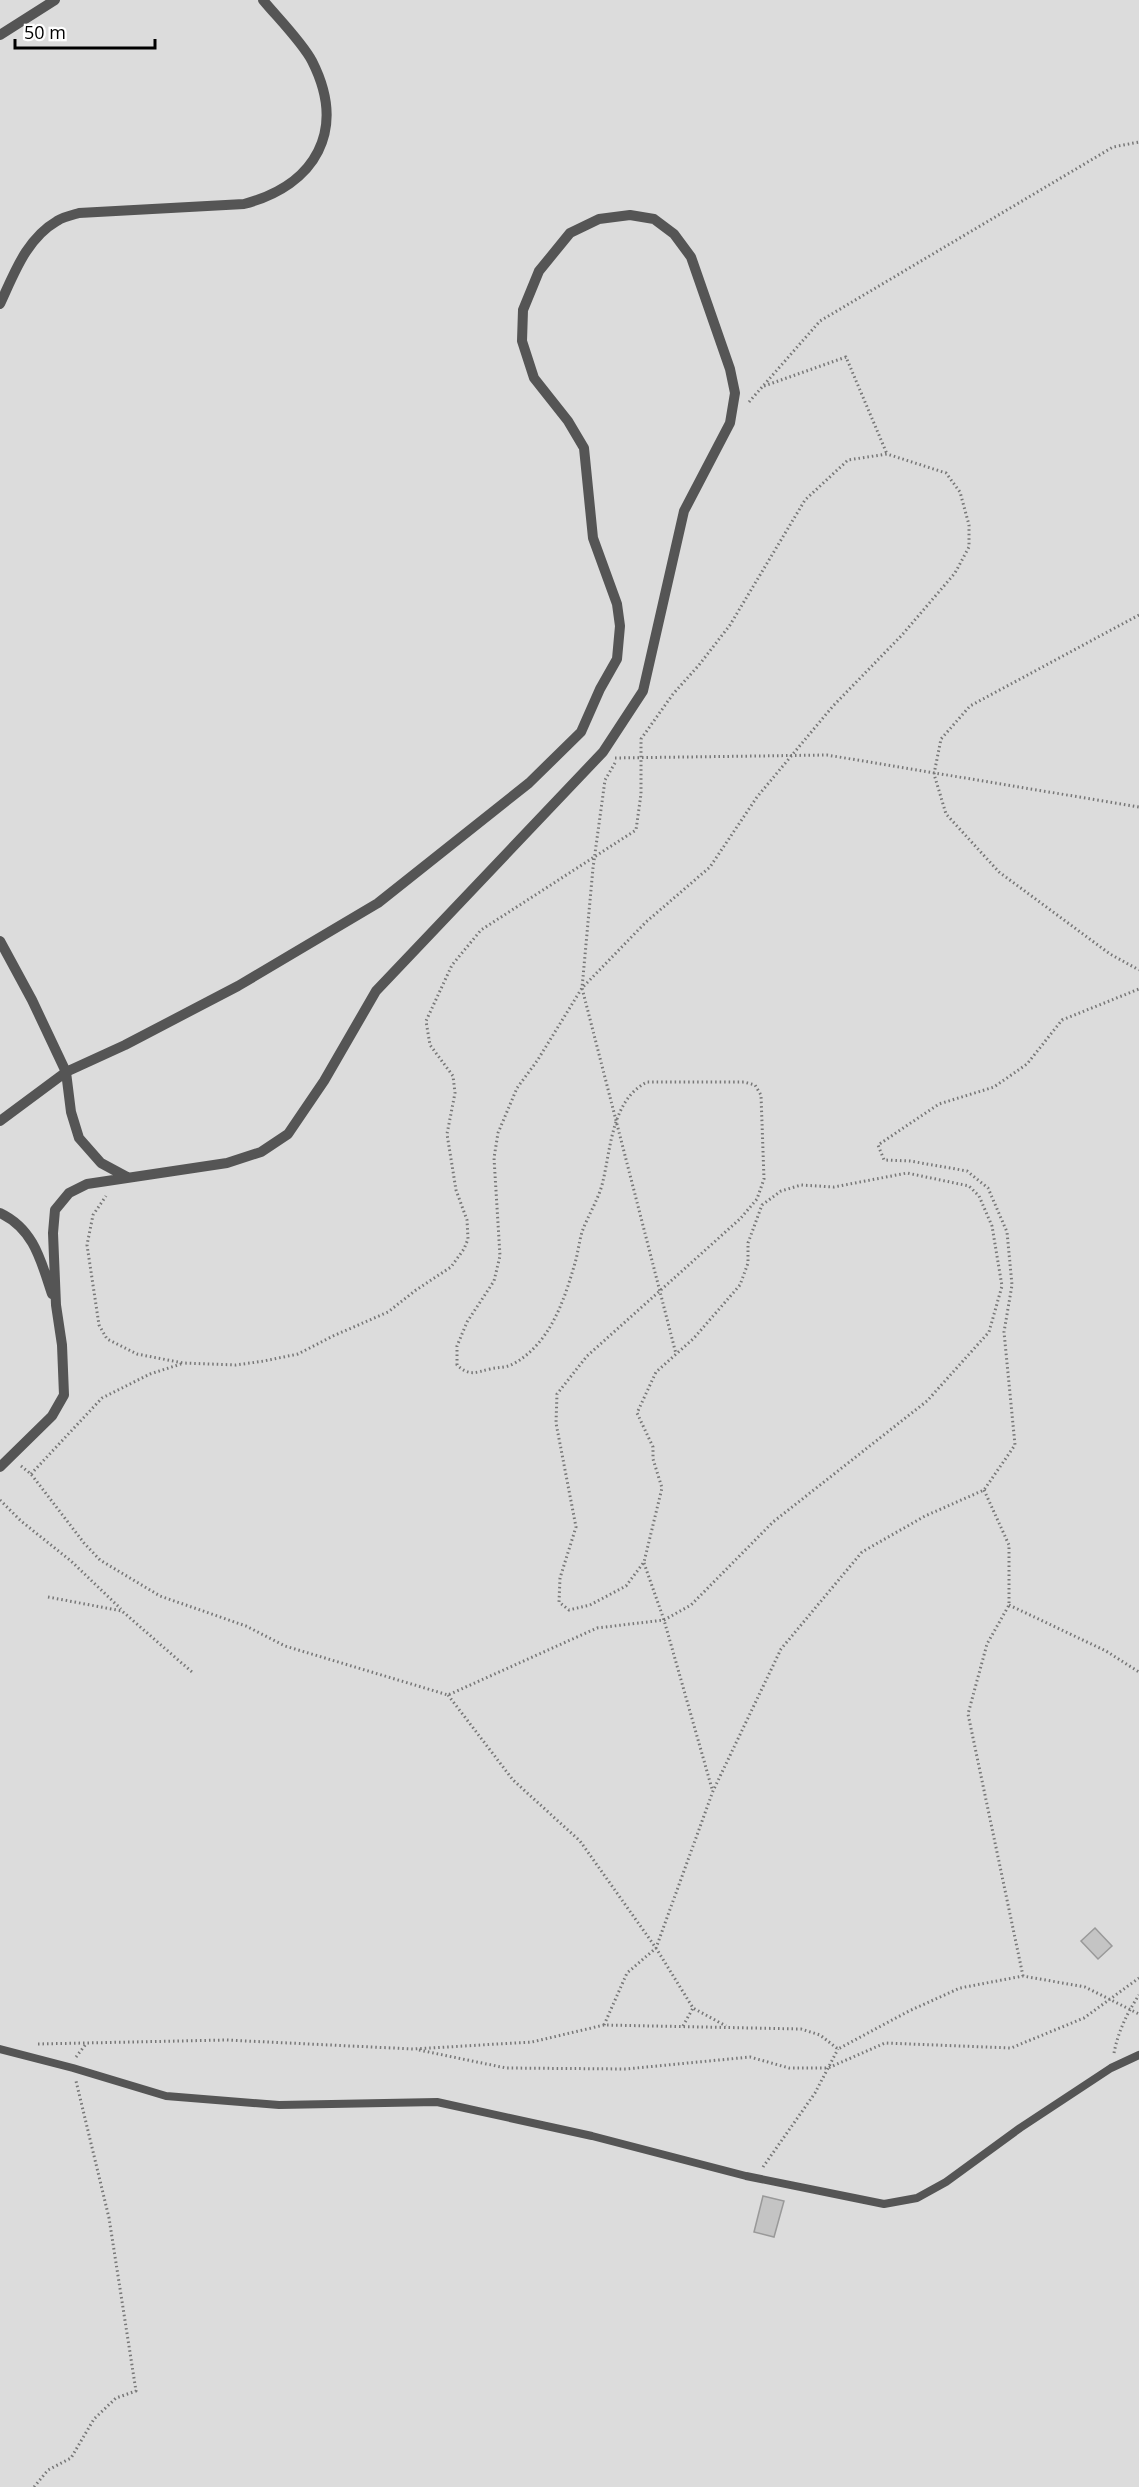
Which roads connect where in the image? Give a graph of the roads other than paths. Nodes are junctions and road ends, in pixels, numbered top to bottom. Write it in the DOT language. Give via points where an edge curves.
graph roads {
  1 [pos="55,0"];
  2 [pos="263,0"];
  3 [pos="0,35"];
  4 [pos="0,304"];
  5 [pos="0,941"];
  6 [pos="66,1072"];
  7 [pos="0,1121"];
  8 [pos="127,1177"];
  9 [pos="0,1213"];
  10 [pos="56,1305"];
  11 [pos="0,1467"];
  12 [pos="0,2049"];
  13 [pos="1139,2055"];
  1 -- 3 [label="street"];
  2 -- 4 [label="street" via="311,60 326,97 326,133 314,159 292,183 264,199 244,204 79,213 57,220 33,241"];
  5 -- 6 [label="street"];
  6 -- 7 [label="street"];
  6 -- 8 [label="street" via="79,1138 101,1163"];
  6 -- 8 [label="street" via="237,986 378,903 529,783 581,732 617,659 617,604 593,538 584,448 534,378 522,341 523,310 539,271 570,233 599,219 630,215 654,219 674,234 691,257 735,393 730,423 684,511 643,691 603,752 376,991 288,1134 261,1152 226,1162"];
  8 -- 10 [label="street" via="87,1184 69,1193 55,1210"];
  9 -- 10 [label="street" via="22,1228 36,1246"];
  10 -- 11 [label="street" via="64,1395 52,1416"];
  12 -- 13 [label="lane" via="166,2096 279,2105 437,2102 592,2136 754,2178 884,2204 917,2199 1111,2068"];
}
